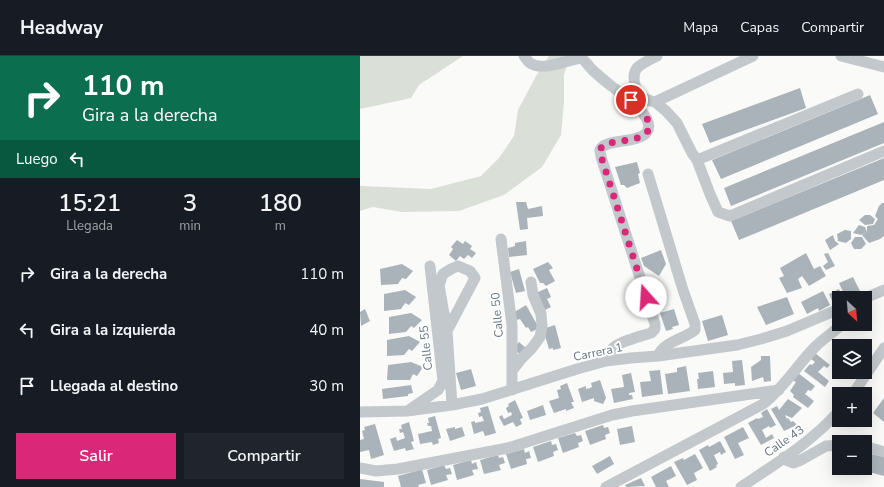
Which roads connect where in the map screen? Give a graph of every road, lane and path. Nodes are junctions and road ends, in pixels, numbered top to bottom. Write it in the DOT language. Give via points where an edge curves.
graph roads {
  1 [pos="524,56"];
  2 [pos="657,56"];
  3 [pos="753,56"];
  4 [pos="841,56"];
  5 [pos="884,67"];
  6 [pos="858,94"];
  7 [pos="655,102"];
  8 [pos="884,151"];
  9 [pos="697,160"];
  10 [pos="648,174"];
  11 [pos="501,238"];
  12 [pos="430,266"];
  13 [pos="531,282"];
  14 [pos="884,290"];
  15 [pos="872,295"];
  16 [pos="832,312"];
  17 [pos="825,315"];
  18 [pos="447,331"];
  19 [pos="832,332"];
  20 [pos="884,348"];
  21 [pos="658,356"];
  22 [pos="606,361"];
  23 [pos="512,371"];
  24 [pos="858,387"];
  25 [pos="512,390"];
  26 [pos="779,390"];
  27 [pos="452,405"];
  28 [pos="407,411"];
  29 [pos="360,412"];
  30 [pos="832,420"];
  31 [pos="832,446"];
  32 [pos="872,448"];
  33 [pos="884,452"];
  34 [pos="784,457"];
  35 [pos="360,468"];
  36 [pos="606,487"];
  37 [pos="741,487"];
  1 -- 22 [label="street" via="529,63 536,66 581,58 609,85 631,100 645,116 649,126 648,131 639,138 608,144 600,151 655,324 655,329 651,333 613,348"];
  2 -- 7 [label="street" via="637,68 633,78 642,97"];
  3 -- 7 [label="street"];
  4 -- 5 [label="street"];
  6 -- 9 [label="street"];
  7 -- 9 [label="street" via="678,123"];
  8 -- 9 [label="street" via="730,216 718,212"];
  10 -- 21 [label="street" via="695,324 695,330 660,350"];
  11 -- 23 [label="street, Calle 50" via="512,325"];
  12 -- 28 [label="street, Calle 55" via="443,381 438,390"];
  13 -- 23 [label="street" via="541,314 540,337"];
  14 -- 15 [label="street"];
  16 -- 17 [label="street, Carrera 1"];
  17 -- 19 [label="street"];
  17 -- 21 [label="street, Carrera 1" via="787,332 761,340"];
  18 -- 18 [label="street" via="475,278 470,270 458,266 443,274 439,285"];
  18 -- 27 [label="street"];
  19 -- 26 [label="street" via="816,346"];
  20 -- 24 [label="street"];
  21 -- 22 [label="street, Carrera 1"];
  22 -- 25 [label="street, Carrera 1"];
  23 -- 25 [label="street, Calle 50"];
  25 -- 27 [label="street, Carrera 1"];
  26 -- 35 [label="street" via="612,415 508,448 398,469 376,471"];
  26 -- 36 [label="street" via="763,404"];
  27 -- 28 [label="street, Carrera 1"];
  28 -- 29 [label="street, Carrera 1"];
  30 -- 34 [label="street, Calle 43"];
  31 -- 34 [label="street" via="826,446 793,463"];
  32 -- 33 [label="street"];
  34 -- 37 [label="street, Calle 43"];
}
